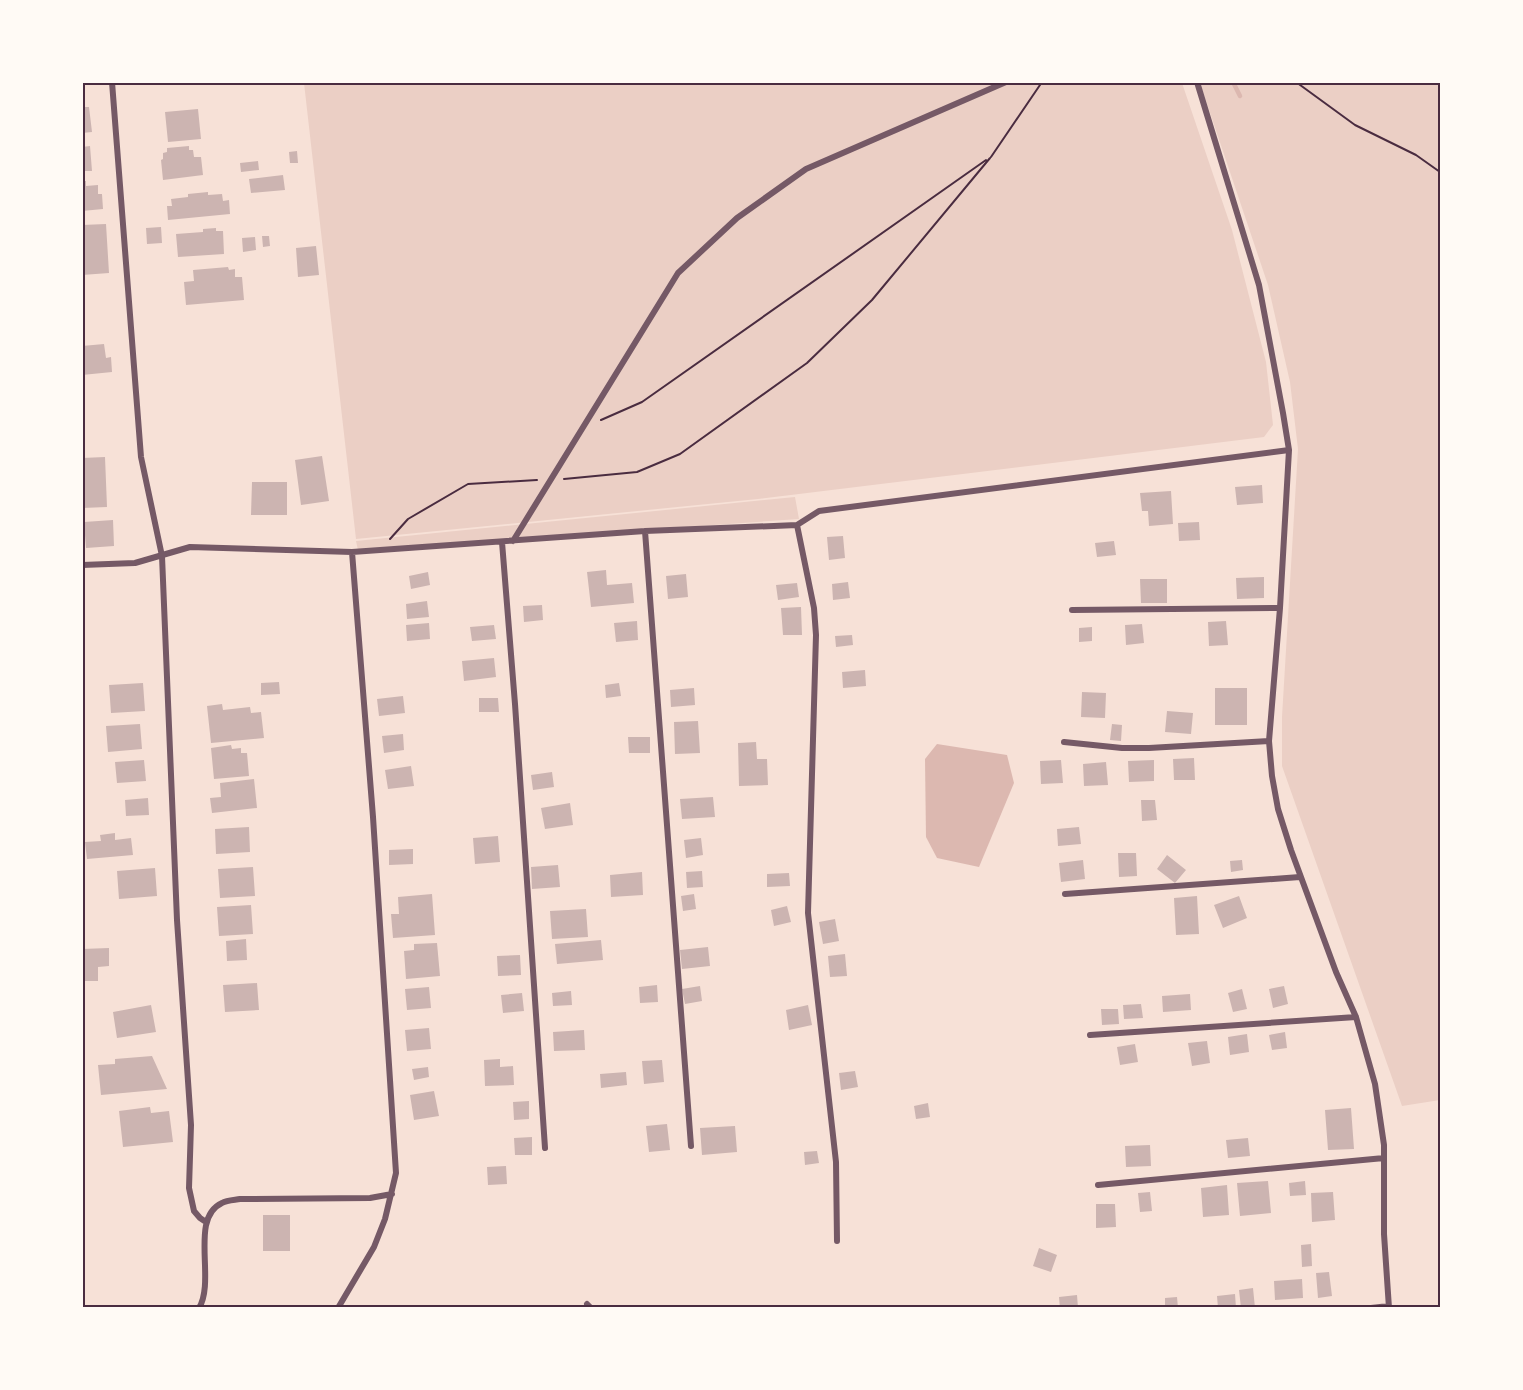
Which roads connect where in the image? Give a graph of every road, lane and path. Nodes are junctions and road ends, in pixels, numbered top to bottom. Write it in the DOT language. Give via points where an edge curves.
graph roads {
  1 [pos="112,82"];
  2 [pos="1006,82"];
  3 [pos="1041,82"];
  4 [pos="1197,82"];
  5 [pos="1296,82"];
  6 [pos="990,158"];
  7 [pos="1440,172"];
  8 [pos="582,429"];
  9 [pos="1289,450"];
  10 [pos="551,480"];
  11 [pos="797,525"];
  12 [pos="645,531"];
  13 [pos="513,541"];
  14 [pos="502,542"];
  15 [pos="381,550"];
  16 [pos="352,552"];
  17 [pos="162,556"];
  18 [pos="82,565"];
  19 [pos="1280,608"];
  20 [pos="1072,610"];
  21 [pos="1269,741"];
  22 [pos="1064,742"];
  23 [pos="1300,877"];
  24 [pos="1065,894"];
  25 [pos="1356,1017"];
  26 [pos="1090,1035"];
  27 [pos="691,1146"];
  28 [pos="545,1148"];
  29 [pos="1384,1158"];
  30 [pos="1098,1185"];
  31 [pos="392,1194"];
  32 [pos="207,1222"];
  33 [pos="837,1242"];
  34 [pos="1389,1307"];
  35 [pos="199,1308"];
  36 [pos="338,1308"];
  37 [pos="1371,1308"];
  1 -- 17 [label="street" via="141,457"];
  2 -- 8 [label="street" via="806,169 737,218 678,273"];
  3 -- 6 [label="path"];
  4 -- 9 [label="street" via="1259,285"];
  5 -- 7 [label="path" via="1356,125 1416,155"];
  6 -- 8 [label="path" via="642,402"];
  6 -- 10 [label="path" via="872,300 807,363 680,454 637,472"];
  8 -- 10 [label="street"];
  9 -- 11 [label="street" via="819,511"];
  9 -- 19 [label="street"];
  10 -- 13 [label="street"];
  10 -- 15 [label="path" via="468,484 408,519"];
  11 -- 12 [label="street"];
  11 -- 33 [label="street" via="816,635 808,913 836,1162"];
  12 -- 13 [label="street"];
  12 -- 27 [label="street"];
  13 -- 14 [label="street"];
  14 -- 15 [label="street"];
  14 -- 28 [label="street"];
  15 -- 16 [label="street"];
  16 -- 17 [label="street" via="190,547"];
  16 -- 31 [label="street" via="396,1173"];
  17 -- 18 [label="street" via="135,563"];
  17 -- 32 [label="street" via="177,920 191,1125 189,1188 194,1211"];
  19 -- 20 [label="street"];
  19 -- 21 [label="street"];
  21 -- 22 [label="street" via="1149,748"];
  21 -- 23 [label="street" via="1278,809"];
  23 -- 24 [label="street"];
  23 -- 25 [label="street"];
  25 -- 26 [label="street"];
  25 -- 29 [label="street" via="1375,1084"];
  29 -- 30 [label="street"];
  29 -- 34 [label="street"];
  31 -- 32 [label="street" via="370,1198 240,1199 222,1203 212,1210"];
  31 -- 36 [label="street" via="374,1247"];
  32 -- 35 [label="street" via="205,1280"];
  34 -- 37 [label="street"];
}
